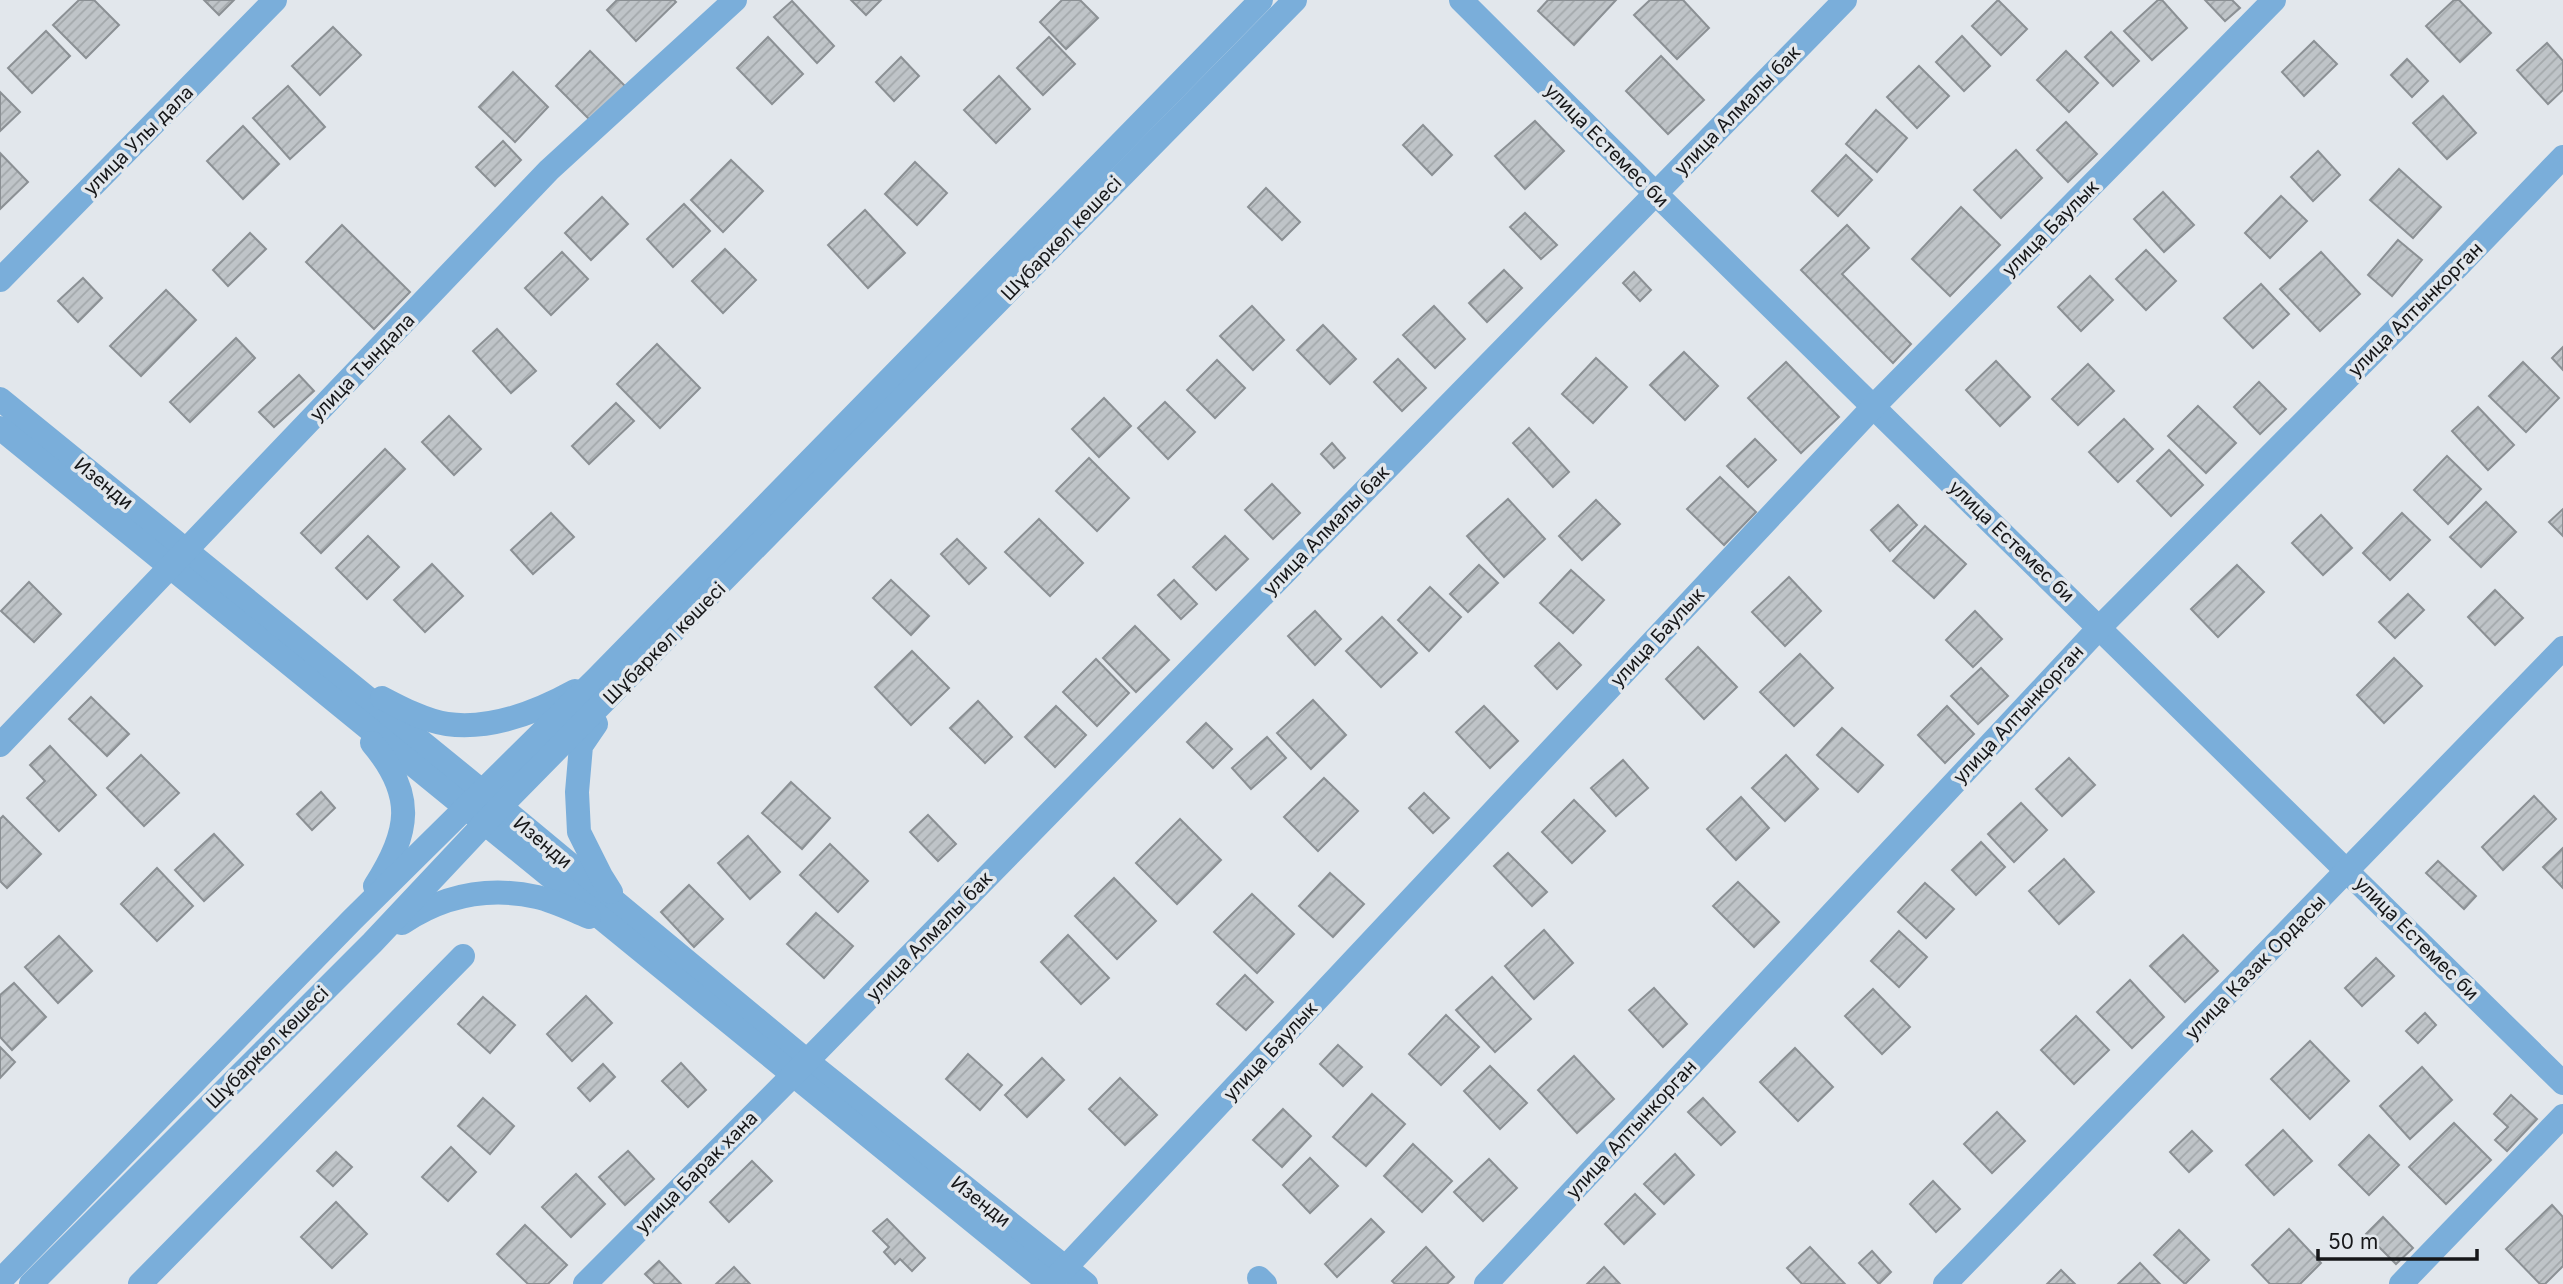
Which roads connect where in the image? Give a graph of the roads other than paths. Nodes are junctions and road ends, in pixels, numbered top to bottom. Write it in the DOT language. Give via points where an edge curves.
graph roads {
  1 [pos="275,0"];
  2 [pos="735,0"];
  3 [pos="1261,0"];
  4 [pos="1295,0"];
  5 [pos="1461,0"];
  6 [pos="1845,0"];
  7 [pos="2274,0"];
  8 [pos="2563,157"];
  9 [pos="1655,193"];
  10 [pos="0,280"];
  11 [pos="0,399"];
  12 [pos="1874,406"];
  13 [pos="0,428"];
  14 [pos="179,559"];
  15 [pos="2100,627"];
  16 [pos="2563,648"];
  17 [pos="606,685"];
  18 [pos="340,690"];
  19 [pos="0,745"];
  20 [pos="484,808"];
  21 [pos="2349,870"];
  22 [pos="616,917"];
  23 [pos="352,920"];
  24 [pos="372,943"];
  25 [pos="463,956"];
  26 [pos="800,1068"];
  27 [pos="2563,1083"];
  28 [pos="2563,1116"];
  29 [pos="1058,1276"];
  30 [pos="0,1282"];
  31 [pos="30,1284"];
  32 [pos="140,1284"];
  33 [pos="585,1284"];
  34 [pos="1086,1284"];
  35 [pos="1486,1284"];
  36 [pos="1945,1284"];
  37 [pos="2401,1284"];
  1 -- 10 [label="street, улица Улы дала"];
  2 -- 14 [label="street, улица Тындала" via="549,170"];
  3 -- 17 [label="street, Шұбаркөл көшесі"];
  4 -- 17 [label="street, Шұбаркөл көшесі"];
  5 -- 9 [label="street, улица Естемес би"];
  6 -- 9 [label="street, улица Алмалы бак"];
  7 -- 12 [label="street, улица Баулык"];
  8 -- 15 [label="street, улица Алтынкорган"];
  9 -- 12 [label="street, улица Естемес би"];
  9 -- 26 [label="street, улица Алмалы бак"];
  11 -- 14 [label="street, Изенди"];
  12 -- 15 [label="street, улица Естемес би"];
  12 -- 29 [label="street, улица Баулык"];
  13 -- 14 [label="street, Изенди"];
  14 -- 18 [label="street, Изенди"];
  14 -- 19 [label="street, улица Тындала"];
  15 -- 21 [label="street, улица Естемес би"];
  15 -- 35 [label="street, улица Алтынкорган"];
  16 -- 21 [label="street, улица Казак Ордасы"];
  17 -- 18 [label="street" via="488,725 445,724"];
  17 -- 20 [label="street, Шұбаркөл көшесі"];
  17 -- 22 [label="street" via="582,746 577,792 579,832"];
  18 -- 20 [label="street, Изенди"];
  18 -- 23 [label="street" via="396,776 403,802 401,833 390,863"];
  20 -- 22 [label="street, Изенди"];
  20 -- 23 [label="street, Шұбаркөл көшесі"];
  20 -- 24 [label="street, Шұбаркөл көшесі"];
  21 -- 27 [label="street, улица Естемес би"];
  21 -- 36 [label="street, улица Казак Ордасы"];
  22 -- 24 [label="street" via="503,891 454,896 417,913"];
  22 -- 26 [label="street, Изенди"];
  23 -- 30 [label="street, Шұбаркөл көшесі"];
  24 -- 31 [label="street, Шұбаркөл көшесі"];
  25 -- 32 [label="street"];
  26 -- 29 [label="street, Изенди"];
  26 -- 33 [label="street, улица Барак хана"];
  28 -- 37 [label="street"];
  29 -- 34 [label="street, Изенди"];
}
